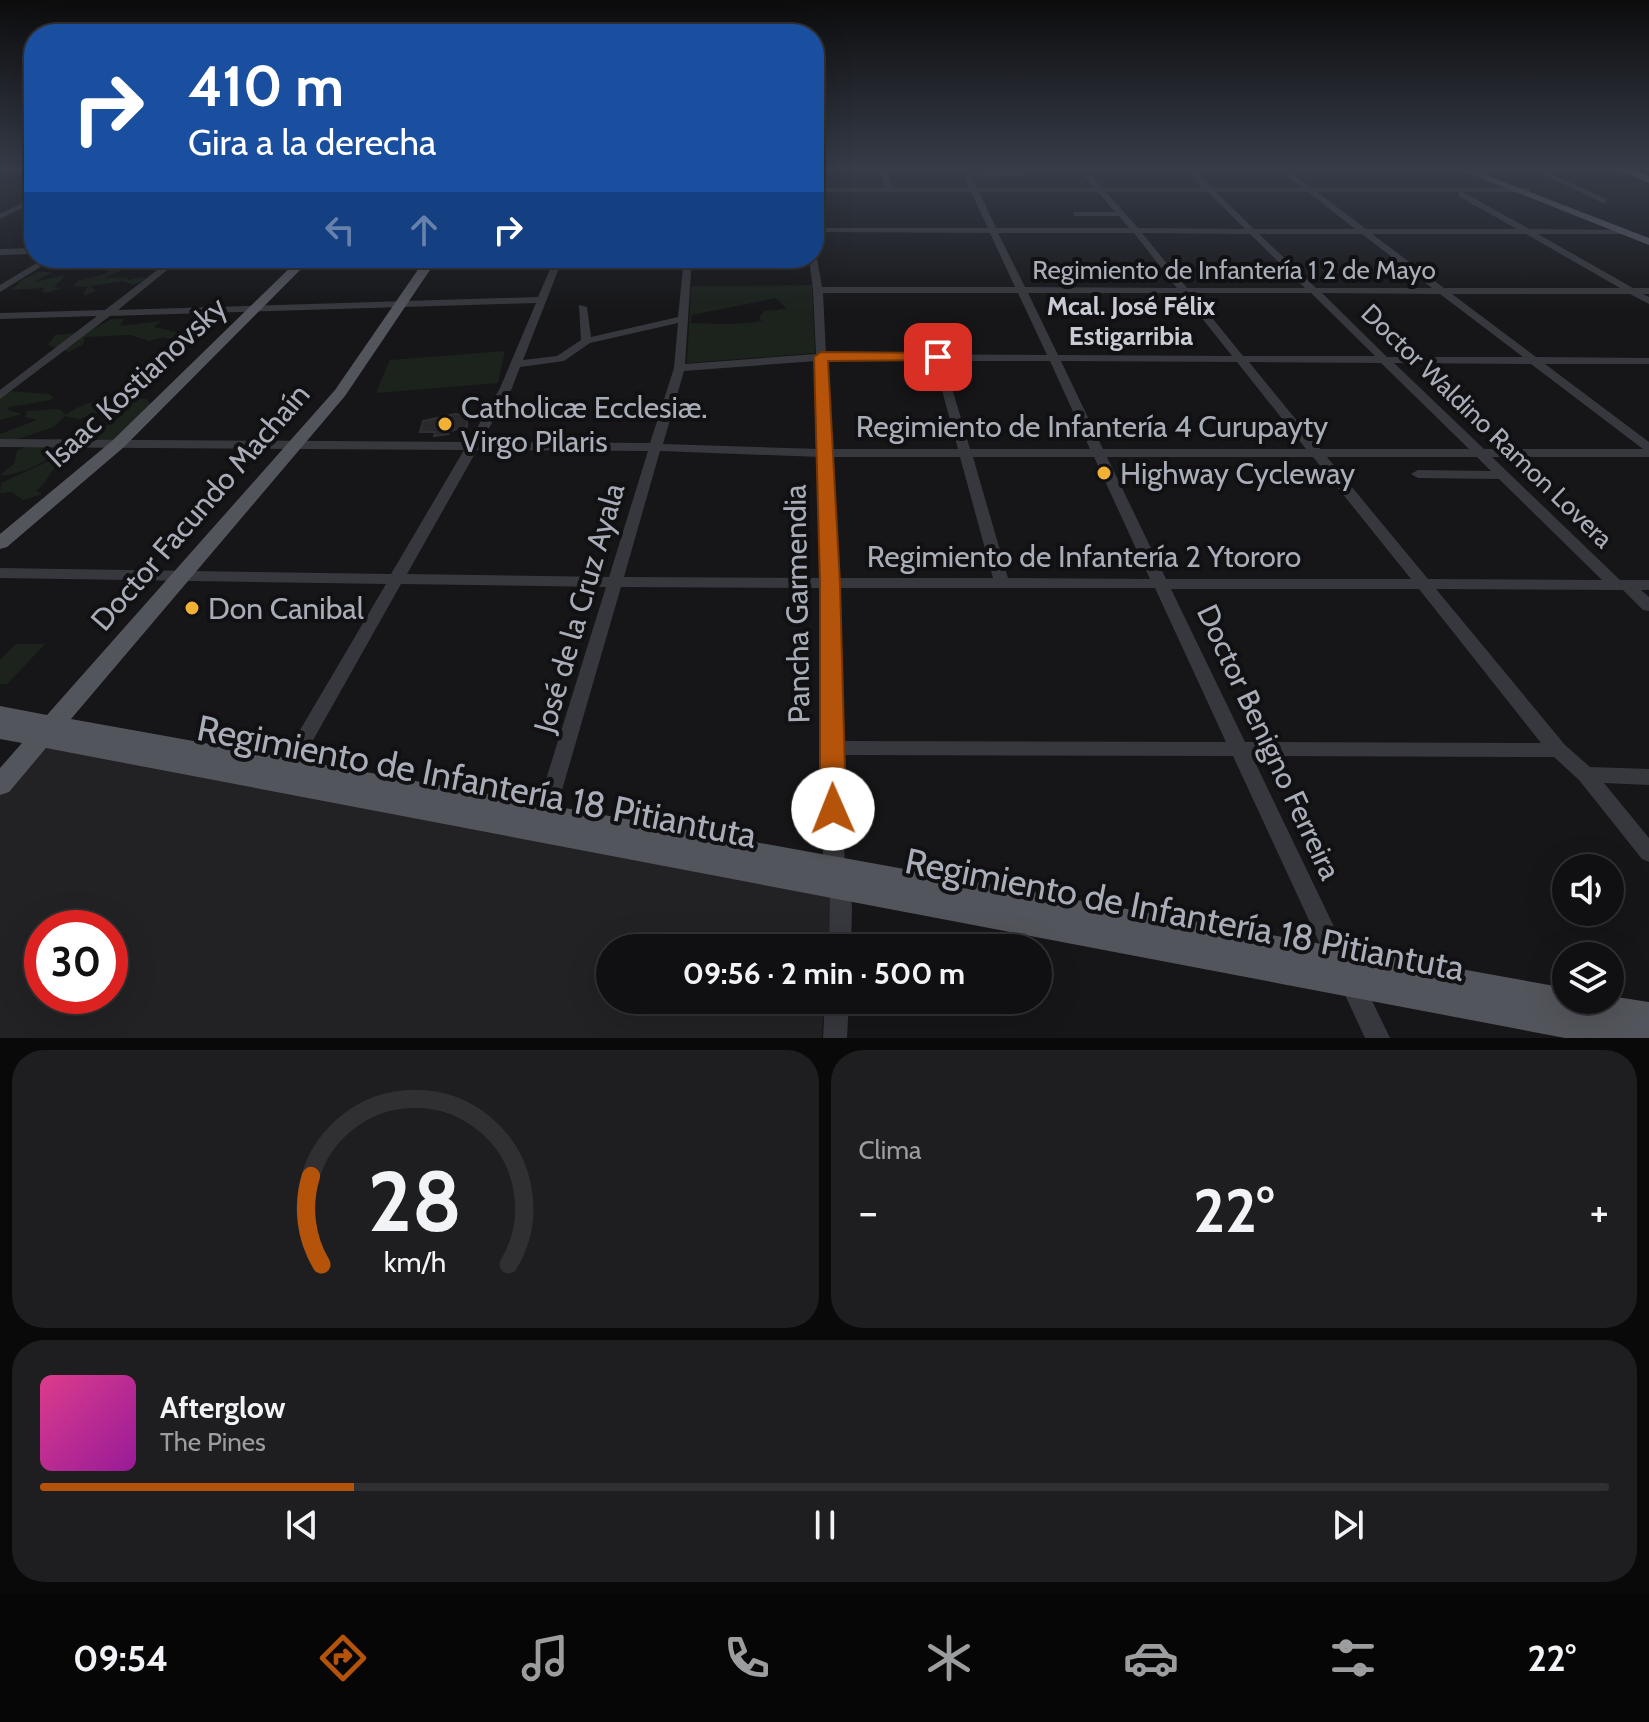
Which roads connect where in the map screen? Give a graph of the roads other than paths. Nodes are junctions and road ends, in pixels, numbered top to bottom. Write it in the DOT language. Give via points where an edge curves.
graph roads {
  1 [pos="986,215"];
  2 [pos="1123,215"];
  3 [pos="1236,215"];
  4 [pos="1340,215"];
  5 [pos="1499,215"];
  6 [pos="1585,215"];
  7 [pos="1589,215"];
  8 [pos="824,230"];
  9 [pos="993,231"];
  10 [pos="1136,231"];
  11 [pos="1253,232"];
  12 [pos="1625,232"];
  13 [pos="1363,233"];
  14 [pos="1531,233"];
  15 [pos="1649,239"];
  16 [pos="24,251"];
  17 [pos="0,252"];
  18 [pos="35,268"];
  19 [pos="165,268"];
  20 [pos="296,268"];
  21 [pos="425,268"];
  22 [pos="555,268"];
  23 [pos="687,268"];
  24 [pos="815,268"];
  25 [pos="0,289"];
  26 [pos="818,290"];
  27 [pos="1315,290"];
  28 [pos="1022,291"];
  29 [pos="1185,291"];
  30 [pos="1632,291"];
  31 [pos="1649,291"];
  32 [pos="1442,293"];
  33 [pos="542,300"];
  34 [pos="1649,301"];
  35 [pos="398,305"];
  36 [pos="582,307"];
  37 [pos="255,308"];
  38 [pos="107,313"];
  39 [pos="0,316"];
  40 [pos="683,319"];
  41 [pos="586,341"];
  42 [pos="821,357"];
  43 [pos="938,357"];
  44 [pos="1053,358"];
  45 [pos="1241,359"];
  46 [pos="1382,359"];
  47 [pos="1532,360"];
  48 [pos="1649,361"];
  49 [pos="516,364"];
  50 [pos="679,368"];
  51 [pos="0,396"];
  52 [pos="0,443"];
  53 [pos="118,444"];
  54 [pos="296,445"];
  55 [pos="472,446"];
  56 [pos="653,447"];
  57 [pos="1649,450"];
  58 [pos="1315,451"];
  59 [pos="1098,452"];
  60 [pos="1476,452"];
  61 [pos="826,453"];
  62 [pos="965,453"];
  63 [pos="1418,474"];
  64 [pos="1501,475"];
  65 [pos="0,543"];
  66 [pos="0,573"];
  67 [pos="183,576"];
  68 [pos="399,578"];
  69 [pos="615,582"];
  70 [pos="830,583"];
  71 [pos="1002,584"];
  72 [pos="1161,585"];
  73 [pos="1622,585"];
  74 [pos="1649,585"];
  75 [pos="1425,586"];
  76 [pos="1649,606"];
  77 [pos="0,715"];
  78 [pos="0,730"];
  79 [pos="48,732"];
  80 [pos="831,748"];
  81 [pos="1239,749"];
  82 [pos="1558,750"];
  83 [pos="283,775"];
  84 [pos="1586,775"];
  85 [pos="1649,777"];
  86 [pos="0,785"];
  87 [pos="543,824"];
  88 [pos="1649,853"];
  89 [pos="838,878"];
  90 [pos="840,934"];
  91 [pos="1347,974"];
  92 [pos="836,1014"];
  93 [pos="1649,1018"];
  94 [pos="835,1038"];
  95 [pos="1378,1038"];
  96 [pos="1648,1038"];
  1 -- 9 [label="street, Doctor Benigno Ferreira"];
  2 -- 10 [label="street"];
  3 -- 11 [label="street, Doctor Waldino Ramon Lovera"];
  4 -- 13 [label="street"];
  5 -- 14 [label="street"];
  6 -- 12 [label="main road"];
  7 -- 15 [label="main road"];
  8 -- 9 [label="street"];
  9 -- 10 [label="street"];
  9 -- 28 [label="street, Doctor Benigno Ferreira"];
  10 -- 11 [label="street"];
  10 -- 29 [label="street"];
  11 -- 13 [label="street"];
  11 -- 27 [label="street, Doctor Waldino Ramon Lovera"];
  12 -- 14 [label="street"];
  12 -- 15 [label="main road"];
  13 -- 14 [label="street"];
  13 -- 32 [label="street"];
  14 -- 30 [label="street"];
  16 -- 17 [label="street"];
  18 -- 25 [label="street"];
  19 -- 38 [label="street"];
  20 -- 37 [label="main road, Isaac Kostianovsky"];
  21 -- 35 [label="main road, Doctor Facundo Machaín"];
  22 -- 33 [label="street"];
  23 -- 40 [label="street, José de la Cruz Ayala"];
  24 -- 26 [label="street, Pancha Garmendia"];
  26 -- 28 [label="street, Regimiento de Infantería 1 2 de Mayo"];
  26 -- 42 [label="street, Pancha Garmendia"];
  27 -- 29 [label="street, Regimiento de Infantería 1 2 de Mayo"];
  27 -- 32 [label="street, Regimiento de Infantería 1 2 de Mayo"];
  27 -- 46 [label="street, Doctor Waldino Ramon Lovera"];
  28 -- 29 [label="street, Regimiento de Infantería 1 2 de Mayo"];
  28 -- 44 [label="street, Doctor Benigno Ferreira"];
  29 -- 45 [label="street"];
  30 -- 31 [label="street, Regimiento de Infantería 1 2 de Mayo"];
  30 -- 32 [label="street, Regimiento de Infantería 1 2 de Mayo"];
  30 -- 34 [label="street"];
  32 -- 47 [label="street"];
  33 -- 35 [label="street"];
  33 -- 49 [label="street"];
  35 -- 37 [label="street"];
  35 -- 54 [label="main road, Doctor Facundo Machaín" via="340,393"];
  36 -- 41 [label="street"];
  37 -- 38 [label="street"];
  37 -- 53 [label="main road, Isaac Kostianovsky"];
  38 -- 39 [label="street"];
  38 -- 51 [label="street"];
  40 -- 41 [label="street"];
  40 -- 50 [label="street, José de la Cruz Ayala"];
  41 -- 49 [label="street" via="560,359"];
  42 -- 43 [label="street"];
  42 -- 50 [label="street"];
  42 -- 61 [label="street, Pancha Garmendia"];
  43 -- 44 [label="street"];
  43 -- 62 [label="street"];
  44 -- 45 [label="street"];
  44 -- 59 [label="street, Doctor Benigno Ferreira"];
  45 -- 46 [label="street"];
  45 -- 58 [label="street"];
  46 -- 47 [label="street"];
  46 -- 60 [label="street, Doctor Waldino Ramon Lovera"];
  47 -- 48 [label="street"];
  47 -- 57 [label="street"];
  49 -- 55 [label="street"];
  50 -- 56 [label="street, José de la Cruz Ayala"];
  52 -- 53 [label="street, Regimiento de Infantería 4 Curupayty"];
  53 -- 54 [label="street, Regimiento de Infantería 4 Curupayty"];
  53 -- 65 [label="main road, Isaac Kostianovsky"];
  54 -- 55 [label="street, Regimiento de Infantería 4 Curupayty"];
  54 -- 67 [label="main road, Doctor Facundo Machaín"];
  55 -- 56 [label="street, Regimiento de Infantería 4 Curupayty"];
  55 -- 68 [label="street"];
  56 -- 61 [label="street, Regimiento de Infantería 4 Curupayty"];
  56 -- 69 [label="street, José de la Cruz Ayala"];
  57 -- 60 [label="street, Regimiento de Infantería 4 Curupayty"];
  58 -- 59 [label="street, Regimiento de Infantería 4 Curupayty"];
  58 -- 60 [label="street, Regimiento de Infantería 4 Curupayty"];
  58 -- 75 [label="street"];
  59 -- 62 [label="street, Regimiento de Infantería 4 Curupayty"];
  59 -- 72 [label="street, Doctor Benigno Ferreira"];
  60 -- 64 [label="street, Doctor Waldino Ramon Lovera"];
  61 -- 62 [label="street, Regimiento de Infantería 4 Curupayty"];
  61 -- 70 [label="street, Pancha Garmendia"];
  62 -- 71 [label="street"];
  63 -- 64 [label="street"];
  64 -- 73 [label="street, Doctor Waldino Ramon Lovera"];
  66 -- 67 [label="street, Regimiento de Infantería 2 Ytororo"];
  67 -- 68 [label="street, Regimiento de Infantería 2 Ytororo"];
  67 -- 79 [label="main road, Doctor Facundo Machaín"];
  68 -- 69 [label="street, Regimiento de Infantería 2 Ytororo"];
  68 -- 83 [label="street"];
  69 -- 70 [label="street, Regimiento de Infantería 2 Ytororo"];
  69 -- 87 [label="street, José de la Cruz Ayala"];
  70 -- 71 [label="street, Regimiento de Infantería 2 Ytororo"];
  70 -- 80 [label="street, Pancha Garmendia"];
  71 -- 72 [label="street, Regimiento de Infantería 2 Ytororo"];
  72 -- 75 [label="street, Regimiento de Infantería 2 Ytororo"];
  72 -- 81 [label="street, Doctor Benigno Ferreira"];
  73 -- 74 [label="street, Regimiento de Infantería 2 Ytororo"];
  73 -- 75 [label="street, Regimiento de Infantería 2 Ytororo"];
  73 -- 76 [label="street, Doctor Waldino Ramon Lovera"];
  75 -- 82 [label="street"];
  77 -- 79 [label="main road, Regimiento de Infantería 18 Pitiantuta"];
  78 -- 79 [label="main road, Regimiento de Infantería 18 Pitiantuta"];
  79 -- 83 [label="main road, Regimiento de Infantería 18 Pitiantuta"];
  79 -- 86 [label="main road, Doctor Facundo Machaín"];
  80 -- 81 [label="street"];
  80 -- 89 [label="street, Pancha Garmendia"];
  81 -- 82 [label="street"];
  81 -- 91 [label="street, Doctor Benigno Ferreira"];
  82 -- 84 [label="street"];
  83 -- 87 [label="main road, Regimiento de Infantería 18 Pitiantuta"];
  84 -- 85 [label="street"];
  84 -- 88 [label="street"];
  87 -- 89 [label="main road, Regimiento de Infantería 18 Pitiantuta"];
  89 -- 90 [label="street, Pancha Garmendia"];
  89 -- 91 [label="main road, Regimiento de Infantería 18 Pitiantuta"];
  91 -- 93 [label="main road, Regimiento de Infantería 18 Pitiantuta"];
  91 -- 95 [label="street, Doctor Benigno Ferreira"];
  91 -- 96 [label="main road, Regimiento de Infantería 18 Pitiantuta"];
  92 -- 94 [label="street"];
}
